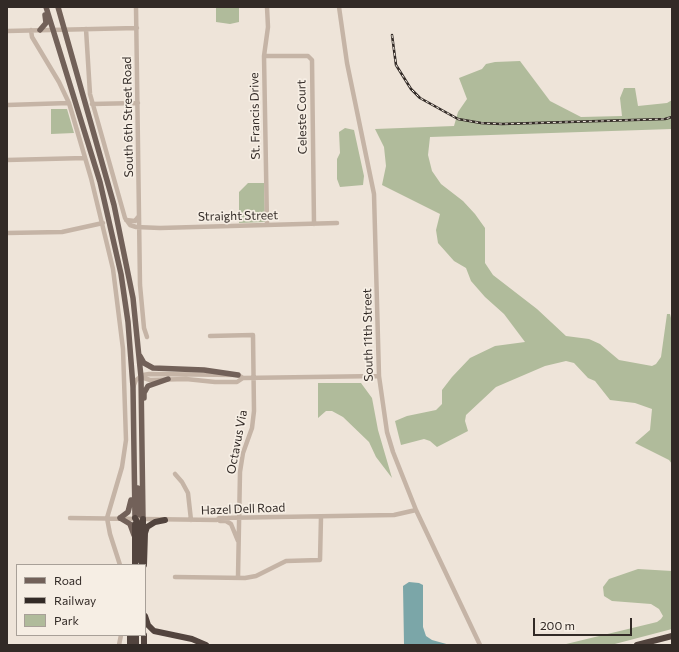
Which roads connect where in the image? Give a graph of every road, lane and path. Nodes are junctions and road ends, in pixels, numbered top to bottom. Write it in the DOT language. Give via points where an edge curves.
graph roads {
  1 [pos="44,7"];
  2 [pos="58,7"];
  3 [pos="136,7"];
  4 [pos="267,7"];
  5 [pos="339,7"];
  6 [pos="136,28"];
  7 [pos="86,29"];
  8 [pos="31,30"];
  9 [pos="40,30"];
  10 [pos="54,30"];
  11 [pos="63,30"];
  12 [pos="7,31"];
  13 [pos="264,56"];
  14 [pos="138,102"];
  15 [pos="69,103"];
  16 [pos="92,104"];
  17 [pos="7,105"];
  18 [pos="85,158"];
  19 [pos="7,160"];
  20 [pos="139,216"];
  21 [pos="126,220"];
  22 [pos="103,223"];
  23 [pos="337,223"];
  24 [pos="314,224"];
  25 [pos="267,225"];
  26 [pos="139,228"];
  27 [pos="7,234"];
  28 [pos="121,277"];
  29 [pos="210,336"];
  30 [pos="147,337"];
  31 [pos="139,350"];
  32 [pos="379,376"];
  33 [pos="140,377"];
  34 [pos="241,377"];
  35 [pos="255,378"];
  36 [pos="168,379"];
  37 [pos="133,387"];
  38 [pos="142,460"];
  39 [pos="134,466"];
  40 [pos="175,474"];
  41 [pos="416,510"];
  42 [pos="321,517"];
  43 [pos="70,518"];
  44 [pos="107,518"];
  45 [pos="120,518"];
  46 [pos="134,518"];
  47 [pos="240,518"];
  48 [pos="143,519"];
  49 [pos="165,520"];
  50 [pos="191,520"];
  51 [pos="216,520"];
  52 [pos="135,536"];
  53 [pos="239,543"];
  54 [pos="120,564"];
  55 [pos="135,564"];
  56 [pos="142,564"];
  57 [pos="143,564"];
  58 [pos="143,564"];
  59 [pos="175,577"];
  60 [pos="238,577"];
  61 [pos="146,619"];
  62 [pos="672,636"];
  63 [pos="206,645"];
  64 [pos="480,645"];
  65 [pos="637,645"];
  1 -- 9 [label="main road" via="46,20"];
  1 -- 10 [label="main road"];
  2 -- 11 [label="main road"];
  3 -- 6 [label="street, South 6th Street Road"];
  4 -- 13 [label="street, St. Francis Drive" via="268,27"];
  5 -- 32 [label="street, South 11th Street" via="347,63 374,194"];
  6 -- 7 [label="street"];
  6 -- 14 [label="street, South 6th Street Road"];
  7 -- 11 [label="street"];
  7 -- 16 [label="street" via="88,83"];
  8 -- 9 [label="street"];
  8 -- 12 [label="street"];
  8 -- 15 [label="street" via="32,37"];
  9 -- 10 [label="street"];
  10 -- 11 [label="street"];
  10 -- 28 [label="main road" via="100,182"];
  11 -- 31 [label="main road" via="119,223 133,298"];
  13 -- 24 [label="street, Celeste Court" via="308,56 312,60"];
  13 -- 25 [label="street, St. Francis Drive"];
  14 -- 16 [label="street"];
  14 -- 20 [label="street, South 6th Street Road"];
  15 -- 17 [label="street"];
  15 -- 18 [label="street"];
  16 -- 21 [label="street"];
  18 -- 19 [label="street"];
  18 -- 22 [label="street"];
  20 -- 21 [label="street" via="135,221"];
  20 -- 26 [label="street, South 6th Street Road"];
  21 -- 26 [label="street"];
  22 -- 27 [label="street" via="62,232"];
  22 -- 44 [label="street" via="120,319 126,412 124,457"];
  23 -- 24 [label="street, Straight Street"];
  24 -- 25 [label="street, Straight Street"];
  25 -- 26 [label="street, Straight Street"];
  26 -- 30 [label="street, South 6th Street Road" via="141,301"];
  28 -- 33 [label="main road" via="128,298 135,366"];
  28 -- 37 [label="main road" via="128,322"];
  29 -- 35 [label="street, Octavus Via" via="253,335"];
  31 -- 33 [label="main road"];
  31 -- 34 [label="main road" via="142,360 153,368 190,369"];
  32 -- 35 [label="street"];
  32 -- 41 [label="street, South 11th Street" via="382,410 389,438"];
  33 -- 34 [label="street" via="150,374 181,374"];
  33 -- 36 [label="street" via="150,380"];
  33 -- 37 [label="street"];
  33 -- 38 [label="main road"];
  34 -- 35 [label="street"];
  34 -- 36 [label="street" via="236,382"];
  35 -- 47 [label="street, Octavus Via" via="253,422 240,472"];
  36 -- 38 [label="main road" via="150,384 144,393"];
  37 -- 39 [label="main road"];
  38 -- 48 [label="main road"];
  39 -- 45 [label="main road" via="131,506"];
  39 -- 46 [label="main road"];
  39 -- 48 [label="main road" via="138,510"];
  40 -- 50 [label="street" via="188,493"];
  41 -- 42 [label="street, Hazel Dell Road" via="394,515"];
  41 -- 64 [label="street, South 11th Street"];
  42 -- 47 [label="street, Hazel Dell Road"];
  42 -- 60 [label="street" via="320,560 281,562 256,576"];
  43 -- 44 [label="street, Hazel Dell Road"];
  44 -- 45 [label="street, Hazel Dell Road"];
  44 -- 54 [label="street"];
  45 -- 46 [label="street, Hazel Dell Road"];
  45 -- 52 [label="main road" via="130,524"];
  46 -- 48 [label="street, Hazel Dell Road"];
  46 -- 52 [label="highway"];
  46 -- 56 [label="highway" via="138,523"];
  47 -- 51 [label="street, Hazel Dell Road"];
  47 -- 53 [label="street, Octavus Via"];
  48 -- 49 [label="street, Hazel Dell Road"];
  48 -- 57 [label="highway"];
  49 -- 50 [label="street, Hazel Dell Road"];
  49 -- 58 [label="highway" via="155,522 145,533"];
  50 -- 51 [label="street, Hazel Dell Road"];
  51 -- 53 [label="street" via="231,524"];
  52 -- 55 [label="highway"];
  53 -- 60 [label="street, Octavus Via"];
  59 -- 60 [label="street"];
  61 -- 63 [label="highway" via="148,626 154,631 192,639"];
  62 -- 65 [label="highway"];
}
